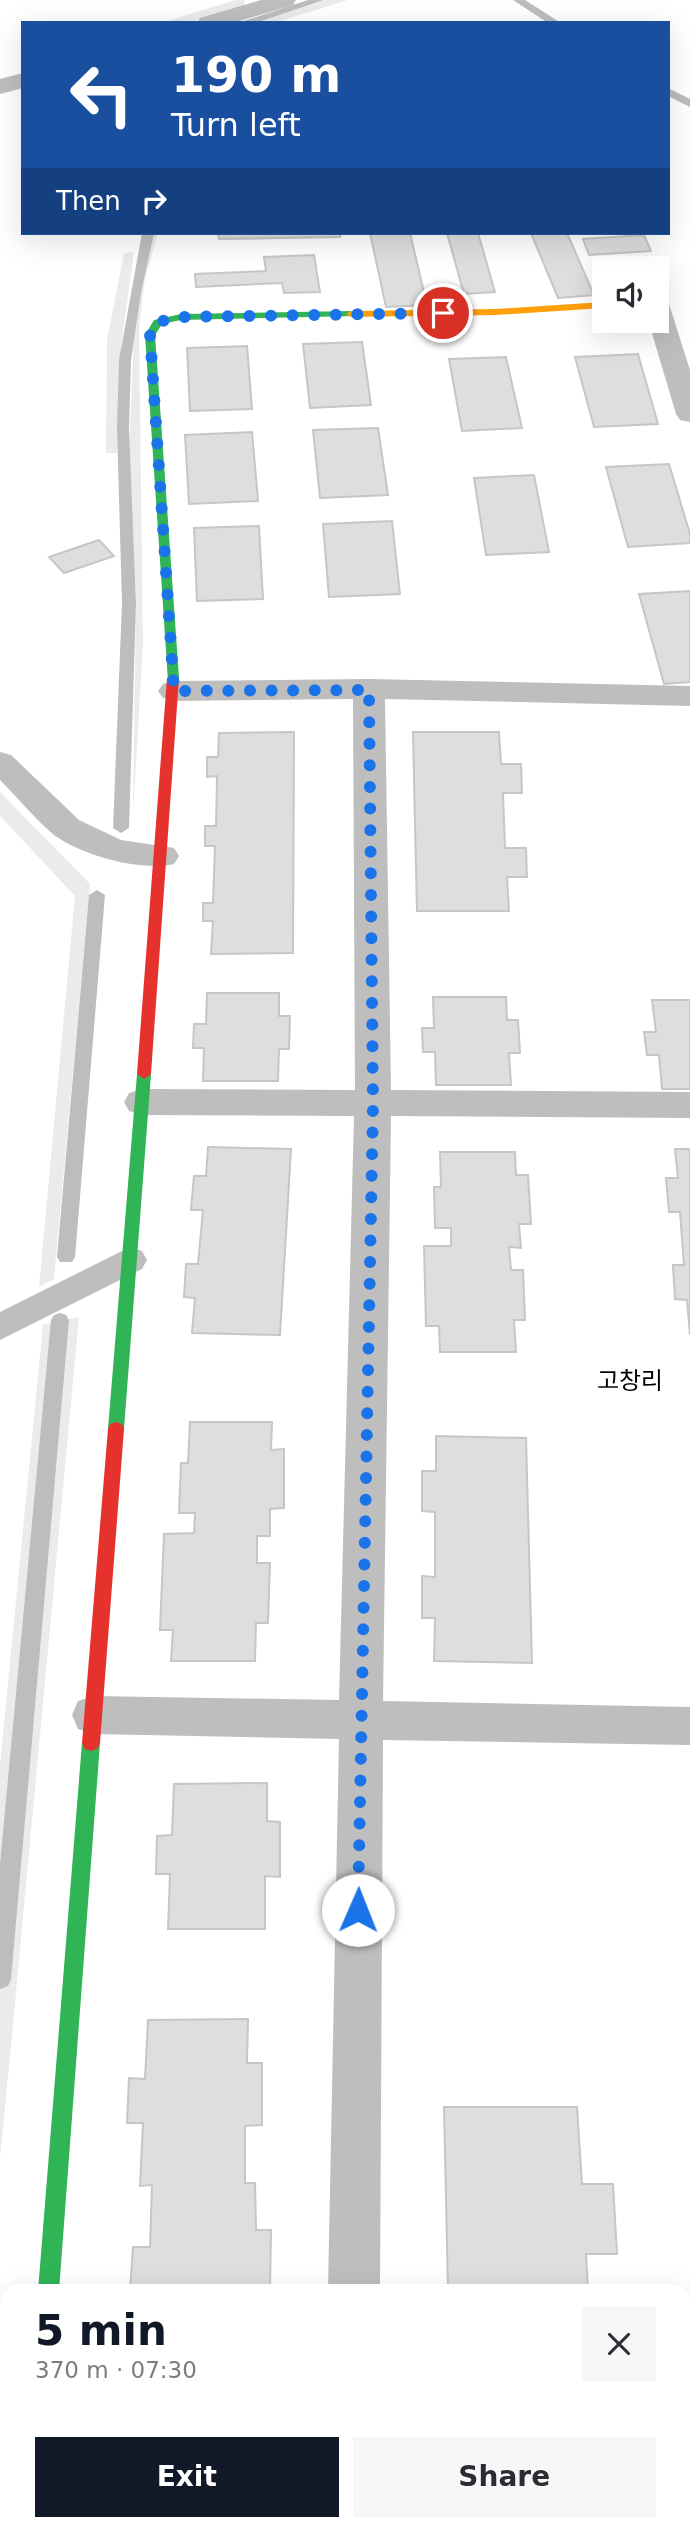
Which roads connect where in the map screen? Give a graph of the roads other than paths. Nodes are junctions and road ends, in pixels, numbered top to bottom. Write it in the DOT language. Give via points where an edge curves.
graph roads {
  1 [pos="285,0"];
  2 [pos="215,21"];
  3 [pos="21,81"];
  4 [pos="0,87"];
  5 [pos="592,306"];
  6 [pos="665,333"];
  7 [pos="690,414"];
  8 [pos="369,690"];
  9 [pos="174,691"];
  10 [pos="690,696"];
  11 [pos="0,761"];
  12 [pos="162,856"];
  13 [pos="142,1102"];
  14 [pos="373,1104"];
  15 [pos="690,1105"];
  16 [pos="130,1260"];
  17 [pos="0,1327"];
  18 [pos="94,1715"];
  19 [pos="360,1719"];
  20 [pos="690,1726"];
  21 [pos="49,2284"];
  22 [pos="354,2284"];
  1 -- 2 [label="street"];
  3 -- 4 [label="street"];
  5 -- 9 [label="street" via="495,313 181,317 158,322 150,335"];
  6 -- 7 [label="street"];
  8 -- 9 [label="street"];
  8 -- 10 [label="street"];
  8 -- 14 [label="street"];
  9 -- 12 [label="street"];
  11 -- 12 [label="street" via="67,828 114,850"];
  12 -- 13 [label="street"];
  13 -- 14 [label="street"];
  13 -- 16 [label="street"];
  14 -- 15 [label="street"];
  14 -- 19 [label="street"];
  16 -- 17 [label="lane"];
  16 -- 18 [label="street"];
  18 -- 19 [label="street"];
  18 -- 21 [label="street"];
  19 -- 20 [label="street"];
  19 -- 22 [label="street"];
}
